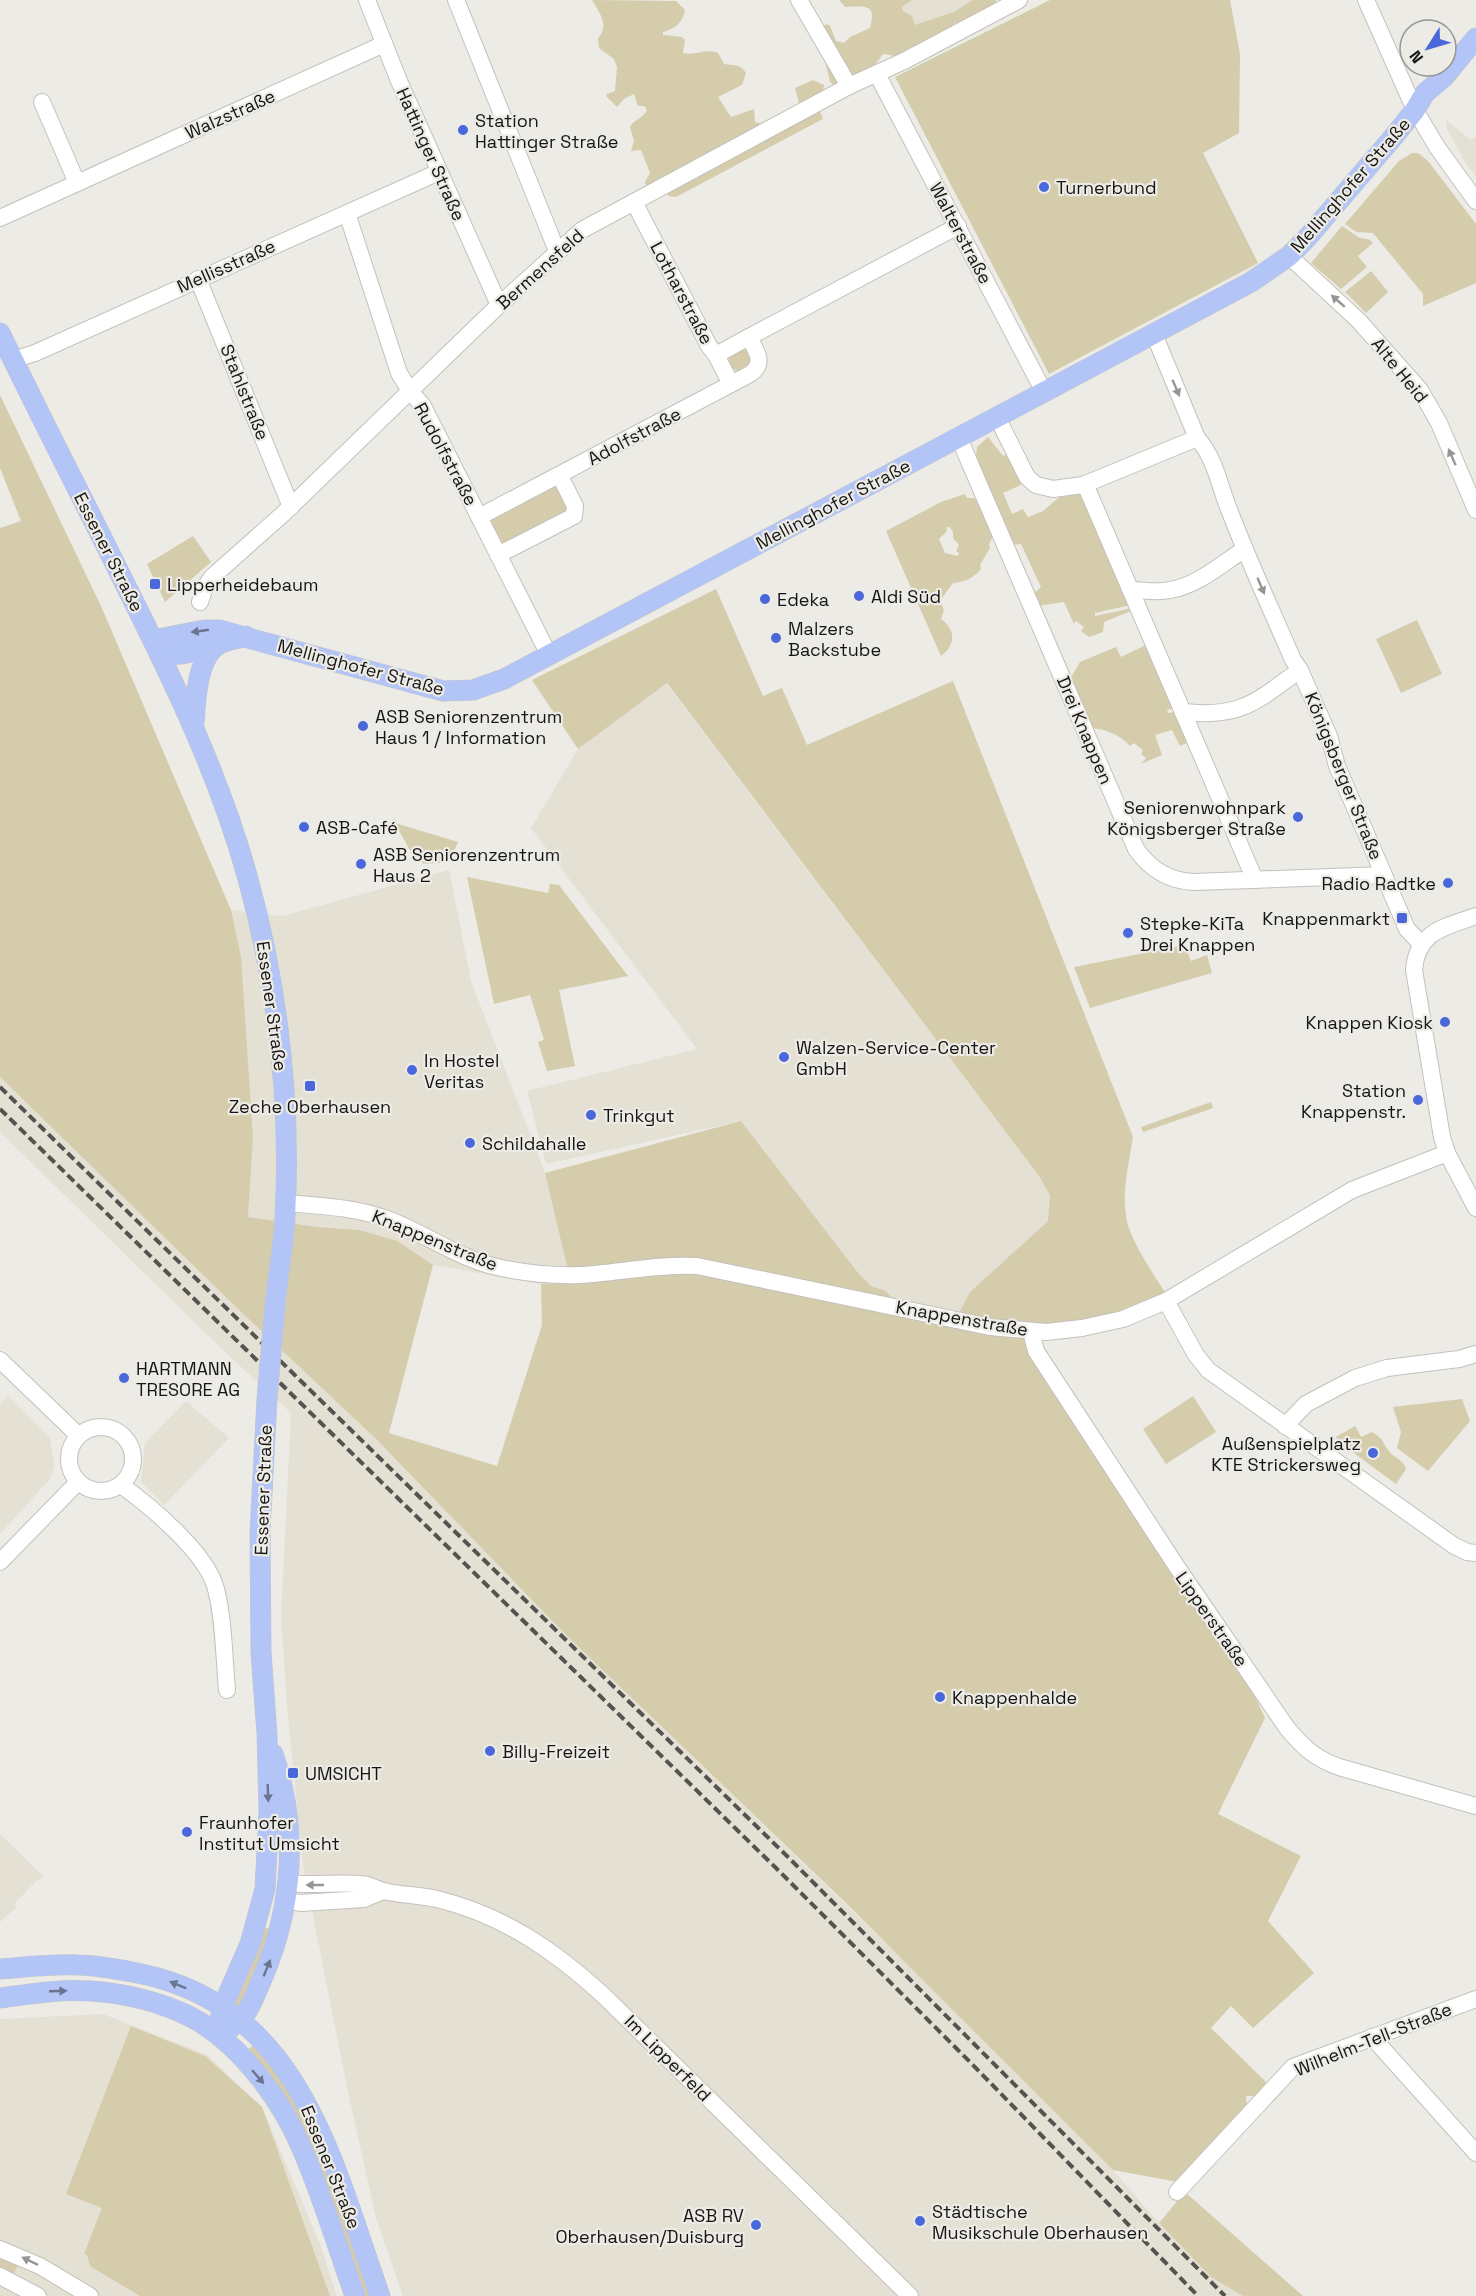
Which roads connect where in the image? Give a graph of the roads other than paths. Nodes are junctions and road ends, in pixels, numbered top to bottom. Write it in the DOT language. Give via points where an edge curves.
graph roads {
  1 [pos="367,0"];
  2 [pos="456,0"];
  3 [pos="799,0"];
  4 [pos="1366,0"];
  5 [pos="1013,2"];
  6 [pos="1476,38"];
  7 [pos="384,44"];
  8 [pos="877,74"];
  9 [pos="849,86"];
  10 [pos="42,102"];
  11 [pos="1415,110"];
  12 [pos="439,172"];
  13 [pos="77,183"];
  14 [pos="1476,201"];
  15 [pos="634,202"];
  16 [pos="347,213"];
  17 [pos="0,218"];
  18 [pos="958,226"];
  19 [pos="557,251"];
  20 [pos="1288,256"];
  21 [pos="198,279"];
  22 [pos="499,305"];
  23 [pos="0,333"];
  24 [pos="1154,334"];
  25 [pos="749,337"];
  26 [pos="716,355"];
  27 [pos="13,360"];
  28 [pos="731,384"];
  29 [pos="410,391"];
  30 [pos="1044,392"];
  31 [pos="997,417"];
  32 [pos="959,438"];
  33 [pos="1197,438"];
  34 [pos="560,476"];
  35 [pos="1085,484"];
  36 [pos="291,507"];
  37 [pos="1476,510"];
  38 [pos="479,517"];
  39 [pos="1245,549"];
  40 [pos="498,555"];
  41 [pos="1131,590"];
  42 [pos="200,602"];
  43 [pos="246,636"];
  44 [pos="153,640"];
  45 [pos="217,645"];
  46 [pos="549,655"];
  47 [pos="1300,670"];
  48 [pos="1183,712"];
  49 [pos="194,726"];
  50 [pos="1384,875"];
  51 [pos="1255,880"];
  52 [pos="1476,916"];
  53 [pos="1421,944"];
  54 [pos="1447,1153"];
  55 [pos="285,1203"];
  56 [pos="1476,1208"];
  57 [pos="1166,1301"];
  58 [pos="1031,1332"];
  59 [pos="1476,1354"];
  60 [pos="0,1360"];
  61 [pos="1286,1426"];
  62 [pos="78,1435"];
  63 [pos="78,1482"];
  64 [pos="121,1485"];
  65 [pos="1476,1553"];
  66 [pos="0,1562"];
  67 [pos="227,1690"];
  68 [pos="267,1734"];
  69 [pos="1476,1806"];
  70 [pos="265,1889"];
  71 [pos="287,1892"];
  72 [pos="0,1969"];
  73 [pos="0,1998"];
  74 [pos="1476,1999"];
  75 [pos="222,2008"];
  76 [pos="242,2021"];
  77 [pos="217,2035"];
  78 [pos="1372,2037"];
  79 [pos="1476,2153"];
  80 [pos="1177,2192"];
  81 [pos="0,2249"];
  82 [pos="0,2276"];
  83 [pos="38,2296"];
  84 [pos="90,2296"];
  85 [pos="355,2296"];
  86 [pos="380,2296"];
  87 [pos="910,2296"];
  1 -- 7 [label="street, Hattinger Straße"];
  2 -- 19 [label="street"];
  3 -- 9 [label="street"];
  4 -- 11 [label="street"];
  5 -- 8 [label="street, Bermensfeld"];
  6 -- 11 [label="main road, Mellinghofer Straße" via="1444,77 1425,93"];
  7 -- 12 [label="street, Hattinger Straße"];
  7 -- 13 [label="street, Walzstraße"];
  8 -- 9 [label="street, Bermensfeld"];
  8 -- 18 [label="street, Walterstraße"];
  9 -- 15 [label="street, Bermensfeld"];
  10 -- 13 [label="street"];
  11 -- 14 [label="street"];
  11 -- 20 [label="main road, Mellinghofer Straße"];
  12 -- 16 [label="street, Mellisstraße"];
  12 -- 22 [label="street, Hattinger Straße"];
  13 -- 17 [label="street, Walzstraße"];
  15 -- 19 [label="street, Bermensfeld" via="582,230"];
  15 -- 26 [label="street, Lotharstraße"];
  16 -- 21 [label="street, Mellisstraße"];
  16 -- 29 [label="street, Rudolfstraße" via="399,373"];
  18 -- 25 [label="street"];
  18 -- 30 [label="street, Walterstraße"];
  19 -- 22 [label="street, Bermensfeld"];
  20 -- 24 [label="main road, Mellinghofer Straße" via="1251,282"];
  37 -- 20 [label="street, Alte Heid, one-way" via="1439,423 1420,390 1359,321"];
  21 -- 27 [label="street, Mellisstraße"];
  21 -- 36 [label="street, Stahlstraße"];
  22 -- 29 [label="street, Bermensfeld"];
  23 -- 27 [label="main road, Essener Straße"];
  24 -- 30 [label="main road, Mellinghofer Straße"];
  24 -- 33 [label="street, Königsberger Straße, one-way"];
  25 -- 26 [label="street"];
  25 -- 28 [label="street, Adolfstraße" via="759,357 758,367"];
  26 -- 28 [label="street, Lotharstraße"];
  27 -- 44 [label="main road, Essener Straße"];
  28 -- 34 [label="street, Adolfstraße"];
  29 -- 36 [label="street, Bermensfeld"];
  29 -- 38 [label="street, Rudolfstraße" via="423,406"];
  30 -- 31 [label="main road, Mellinghofer Straße"];
  31 -- 32 [label="main road, Mellinghofer Straße"];
  31 -- 35 [label="street" via="1031,481 1053,489"];
  32 -- 46 [label="main road, Mellinghofer Straße"];
  32 -- 51 [label="street, Drei Knappen" via="1136,849 1153,868 1177,880"];
  33 -- 35 [label="street"];
  33 -- 39 [label="street, Königsberger Straße" via="1216,472"];
  34 -- 38 [label="street, Adolfstraße"];
  34 -- 40 [label="street" via="575,506 574,516"];
  35 -- 41 [label="street"];
  36 -- 42 [label="street, Bermensfeld" via="212,577"];
  38 -- 40 [label="street, Rudolfstraße"];
  39 -- 41 [label="street" via="1183,587 1167,591"];
  39 -- 47 [label="street, Königsberger Straße, one-way"];
  40 -- 46 [label="street, Rudolfstraße"];
  41 -- 48 [label="street"];
  43 -- 44 [label="main road, Mellinghofer Straße, one-way" via="213,629"];
  43 -- 45 [label="main road"];
  43 -- 46 [label="main road, Mellinghofer Straße" via="454,692 490,685"];
  44 -- 45 [label="main road" via="162,651 177,656"];
  44 -- 49 [label="main road, Essener Straße"];
  45 -- 49 [label="main road" via="199,674"];
  47 -- 48 [label="street, Königsberger Straße" via="1236,710 1214,714"];
  47 -- 50 [label="street, Königsberger Straße"];
  48 -- 51 [label="street"];
  49 -- 55 [label="main road, Essener Straße" via="233,830 261,932 284,1089"];
  50 -- 51 [label="street, Drei Knappen"];
  50 -- 53 [label="street, Königsberger Straße" via="1407,929"];
  52 -- 53 [label="street" via="1432,933"];
  53 -- 54 [label="street" via="1414,970"];
  54 -- 56 [label="street"];
  54 -- 57 [label="street, Knappenstraße" via="1352,1190"];
  55 -- 58 [label="street, Knappenstraße" via="367,1212 454,1252 500,1268 563,1275 697,1266 962,1322"];
  55 -- 68 [label="main road, Essener Straße, bridge" via="267,1399 260,1532 261,1652"];
  57 -- 58 [label="street, Knappenstraße" via="1098,1325"];
  57 -- 61 [label="street" via="1203,1365"];
  58 -- 69 [label="street, Lipperstraße" via="1036,1351 1176,1567 1302,1745 1319,1759 1339,1767"];
  59 -- 61 [label="street" via="1355,1377 1306,1404"];
  60 -- 62 [label="street"];
  61 -- 65 [label="street" via="1453,1545"];
  62 -- 63 [label="street" via="69,1460"];
  62 -- 64 [label="street" via="92,1428 106,1428 126,1440 133,1461"];
  63 -- 64 [label="street" via="102,1491"];
  63 -- 66 [label="street"];
  64 -- 67 [label="street" via="146,1503 207,1567 216,1589"];
  68 -- 70 [label="main road, Essener Straße, one-way" via="269,1830"];
  68 -- 71 [label="main road, Essener Straße" via="286,1806 290,1842"];
  70 -- 71 [label="main road"];
  70 -- 75 [label="main road, Essener Straße" via="250,1944"];
  76 -- 71 [label="main road, Essener Straße, one-way" via="274,1950"];
  71 -- 87 [label="street, Im Lipperfeld" via="300,1903 364,1899 383,1891 438,1899 494,1917 521,1932 582,1976 644,2034"];
  75 -- 72 [label="main road, one-way" via="183,1987 130,1972 79,1965"];
  73 -- 77 [label="main road, one-way" via="66,1991 129,1997 183,2014"];
  74 -- 78 [label="street, Wilhelm-Tell-Straße"];
  75 -- 76 [label="main road, Essener Straße"];
  75 -- 77 [label="main road, Essener Straße"];
  76 -- 77 [label="main road"];
  76 -- 86 [label="main road, Essener Straße" via="281,2061 311,2112"];
  77 -- 85 [label="main road, Essener Straße, one-way" via="261,2079 291,2125"];
  78 -- 79 [label="street"];
  78 -- 80 [label="street, Wilhelm-Tell-Straße" via="1293,2067"];
  84 -- 81 [label="street, one-way" via="40,2266"];
  82 -- 83 [label="street"];
}
